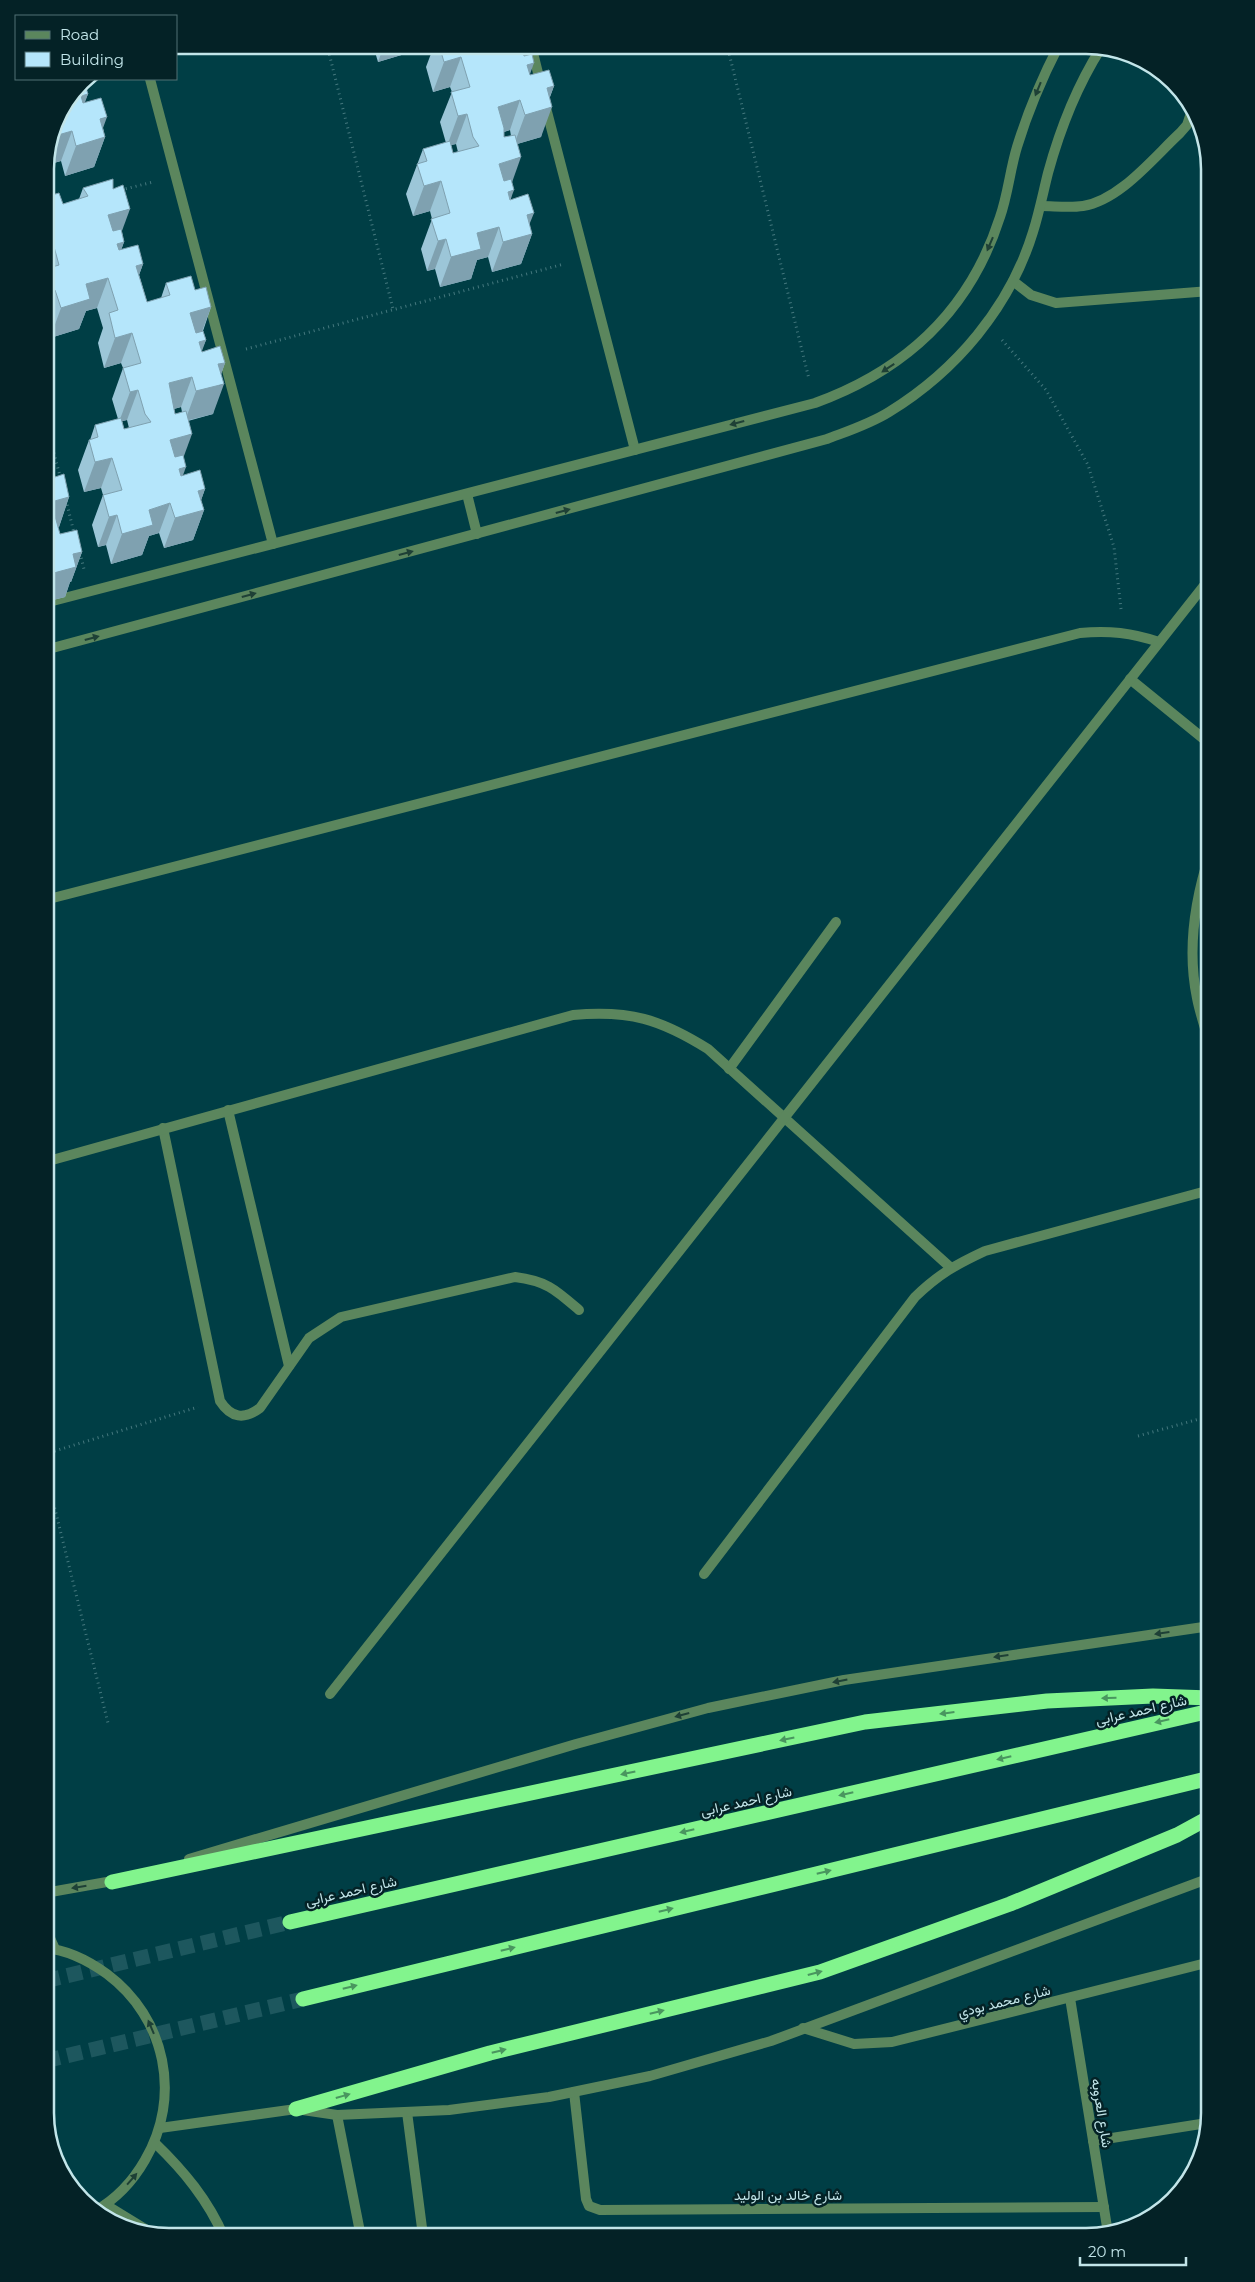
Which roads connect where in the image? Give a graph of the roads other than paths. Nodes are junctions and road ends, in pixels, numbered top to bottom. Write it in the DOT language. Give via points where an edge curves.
graph roads {
  1 [pos="533,54"];
  2 [pos="1055,54"];
  3 [pos="1098,54"];
  4 [pos="150,80"];
  5 [pos="1189,118"];
  6 [pos="1041,206"];
  7 [pos="1013,281"];
  8 [pos="1201,292"];
  9 [pos="635,450"];
  10 [pos="467,494"];
  11 [pos="477,534"];
  12 [pos="274,544"];
  13 [pos="1201,589"];
  14 [pos="54,601"];
  15 [pos="1159,642"];
  16 [pos="54,648"];
  17 [pos="1130,680"];
  18 [pos="1201,737"];
  19 [pos="1201,881"];
  20 [pos="54,898"];
  21 [pos="836,922"];
  22 [pos="1201,1012"];
  23 [pos="729,1069"];
  24 [pos="228,1110"];
  25 [pos="784,1119"];
  26 [pos="163,1128"];
  27 [pos="54,1159"];
  28 [pos="1201,1192"];
  29 [pos="950,1267"];
  30 [pos="579,1310"];
  31 [pos="288,1366"];
  32 [pos="704,1574"];
  33 [pos="1201,1627"];
  34 [pos="330,1694"];
  35 [pos="1201,1698"];
  36 [pos="1201,1712"];
  37 [pos="1201,1780"];
  38 [pos="1201,1822"];
  39 [pos="1201,1881"];
  40 [pos="112,1882"];
  41 [pos="54,1892"];
  42 [pos="290,1922"];
  43 [pos="54,1950"];
  44 [pos="1201,1964"];
  45 [pos="1070,1998"];
  46 [pos="303,1999"];
  47 [pos="803,2028"];
  48 [pos="574,2092"];
  49 [pos="296,2109"];
  50 [pos="407,2112"];
  51 [pos="337,2115"];
  52 [pos="1200,2124"];
  53 [pos="160,2128"];
  54 [pos="1093,2141"];
  55 [pos="155,2144"];
  56 [pos="106,2205"];
  57 [pos="102,2207"];
  58 [pos="1104,2207"];
  59 [pos="135,2223"];
  60 [pos="1107,2226"];
  61 [pos="220,2228"];
  62 [pos="358,2228"];
  63 [pos="422,2228"];
  1 -- 9 [label="street"];
  2 -- 9 [label="street, one-way" via="1028,112 1001,216 990,245 977,273 942,322 896,363 858,386 815,403"];
  3 -- 6 [label="street" via="1069,110"];
  4 -- 12 [label="street"];
  5 -- 6 [label="street" via="1180,134 1105,199 1081,206"];
  6 -- 7 [label="street" via="1025,257"];
  7 -- 8 [label="street" via="1031,295 1056,303"];
  11 -- 7 [label="street, one-way" via="827,440 858,427 888,412 942,373 988,323"];
  9 -- 10 [label="street"];
  10 -- 11 [label="street"];
  10 -- 12 [label="street"];
  16 -- 11 [label="street, one-way"];
  12 -- 14 [label="street"];
  13 -- 15 [label="street"];
  15 -- 17 [label="street"];
  15 -- 20 [label="street" via="1124,632 1080,634"];
  17 -- 18 [label="street"];
  17 -- 25 [label="street"];
  19 -- 22 [label="street" via="1193,939"];
  21 -- 23 [label="street"];
  23 -- 24 [label="street" via="708,1049 658,1022 602,1012 546,1022"];
  23 -- 25 [label="street"];
  24 -- 26 [label="street"];
  24 -- 31 [label="street"];
  25 -- 29 [label="street"];
  25 -- 34 [label="street"];
  26 -- 27 [label="street"];
  26 -- 31 [label="street" via="220,1401 232,1415 242,1417 253,1413 260,1408"];
  28 -- 29 [label="street" via="985,1251"];
  29 -- 32 [label="street" via="915,1297"];
  30 -- 31 [label="street" via="554,1288 536,1280 515,1277 495,1280 341,1317 309,1338"];
  33 -- 40 [label="street, one-way" via="844,1680 708,1708"];
  35 -- 40 [label="highway, one-way" via="1153,1696 1047,1701 865,1722"];
  36 -- 42 [label="highway, شارع احمد عرابى, one-way"];
  46 -- 37 [label="highway, one-way"];
  49 -- 38 [label="highway, one-way" via="490,2053 820,1972 1010,1904 1177,1835"];
  39 -- 47 [label="street"];
  40 -- 41 [label="street, one-way"];
  53 -- 43 [label="street, one-way" via="166,2089 161,2051 146,2015 122,1985 91,1962"];
  44 -- 45 [label="street, شارع محمد بودي"];
  45 -- 47 [label="street, شارع محمد بودي" via="892,2042 854,2044"];
  45 -- 54 [label="street, شارع العروبه"];
  47 -- 48 [label="street" via="771,2041 650,2076"];
  48 -- 50 [label="street" via="449,2110"];
  48 -- 58 [label="street, شارع خالد بن الوليد" via="586,2199 589,2206 600,2210"];
  49 -- 51 [label="street"];
  49 -- 53 [label="street"];
  50 -- 51 [label="street"];
  50 -- 63 [label="street"];
  51 -- 62 [label="street"];
  52 -- 54 [label="street"];
  53 -- 55 [label="street"];
  54 -- 58 [label="street, شارع العروبه"];
  56 -- 55 [label="street, one-way" via="135,2178"];
  55 -- 61 [label="street" via="196,2188"];
  56 -- 57 [label="street"];
  56 -- 59 [label="street"];
  58 -- 60 [label="street, شارع العروبه"];
}
